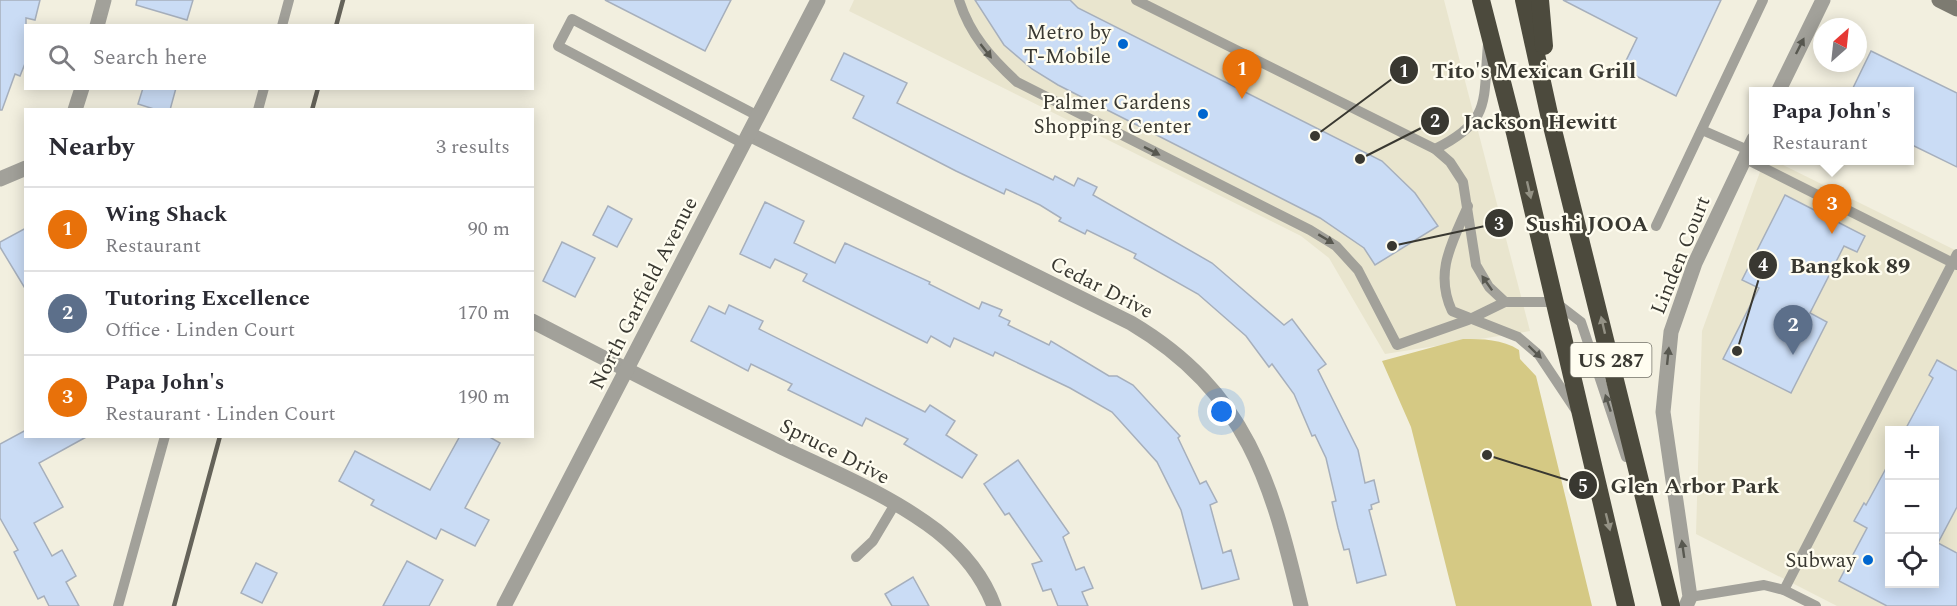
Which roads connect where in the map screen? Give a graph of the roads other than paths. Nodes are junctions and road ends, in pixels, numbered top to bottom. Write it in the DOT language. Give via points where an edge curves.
graph roads {
  1 [pos="104,0"];
  2 [pos="289,0"];
  3 [pos="819,0"];
  4 [pos="959,0"];
  5 [pos="1136,0"];
  6 [pos="1481,0"];
  7 [pos="1524,0"];
  8 [pos="1540,0"];
  9 [pos="1763,0"];
  10 [pos="1823,0"];
  11 [pos="1939,0"];
  12 [pos="1957,9"];
  13 [pos="98,24"];
  14 [pos="283,24"];
  15 [pos="1489,32"];
  16 [pos="1780,87"];
  17 [pos="81,90"];
  18 [pos="263,90"];
  19 [pos="76,108"];
  20 [pos="259,108"];
  21 [pos="1549,114"];
  22 [pos="758,116"];
  23 [pos="1702,130"];
  24 [pos="746,139"];
  25 [pos="1435,149"];
  26 [pos="1749,149"];
  27 [pos="1779,165"];
  28 [pos="24,169"];
  29 [pos="0,179"];
  30 [pos="1468,206"];
  31 [pos="1656,226"];
  32 [pos="1956,261"];
  33 [pos="1505,302"];
  34 [pos="1556,302"];
  35 [pos="1468,320"];
  36 [pos="534,322"];
  37 [pos="626,370"];
  38 [pos="1582,419"];
  39 [pos="164,438"];
  40 [pos="895,504"];
  41 [pos="856,557"];
  42 [pos="1660,558"];
  43 [pos="1784,590"];
  44 [pos="1688,602"];
  45 [pos="118,606"];
  46 [pos="504,606"];
  47 [pos="994,606"];
  48 [pos="1301,606"];
  49 [pos="1626,606"];
  50 [pos="1671,606"];
  51 [pos="1816,606"];
  1 -- 13 [label="street"];
  2 -- 14 [label="lane"];
  3 -- 22 [label="street, North Garfield Avenue"];
  4 -- 35 [label="lane, one-way" via="965,20 987,55 1017,81 1336,246 1358,270 1397,345"];
  5 -- 25 [label="lane"];
  6 -- 15 [label="highway, US 287"];
  7 -- 21 [label="highway, US 287"];
  8 -- 21 [label="highway"];
  9 -- 23 [label="lane"];
  16 -- 10 [label="street, one-way"];
  11 -- 12 [label="main road"];
  15 -- 25 [label="lane" via="1481,113 1460,137"];
  15 -- 34 [label="highway, US 287, one-way"];
  17 -- 19 [label="street"];
  18 -- 20 [label="lane"];
  42 -- 21 [label="highway, US 287, one-way"];
  22 -- 24 [label="street, North Garfield Avenue"];
  22 -- 24 [label="lane" via="572,19 562,37 558,46"];
  23 -- 26 [label="lane"];
  23 -- 31 [label="lane"];
  24 -- 37 [label="street, North Garfield Avenue"];
  24 -- 48 [label="street, Cedar Drive" via="1131,323 1180,357 1212,387 1263,469"];
  25 -- 30 [label="lane" via="1450,162 1463,182"];
  44 -- 26 [label="street, Linden Court, one-way" via="1663,412 1671,332 1695,262"];
  27 -- 32 [label="lane"];
  28 -- 29 [label="street"];
  33 -- 30 [label="lane, one-way" via="1489,287 1476,265"];
  30 -- 35 [label="lane" via="1443,272 1444,294 1452,311"];
  32 -- 43 [label="lane"];
  33 -- 34 [label="lane"];
  33 -- 35 [label="lane"];
  34 -- 38 [label="highway, US 287"];
  42 -- 34 [label="lane, one-way" via="1581,321"];
  35 -- 38 [label="lane, one-way" via="1518,337 1539,354"];
  36 -- 37 [label="street, Spruce Drive"];
  37 -- 40 [label="street, Spruce Drive"];
  37 -- 46 [label="street, North Garfield Avenue"];
  38 -- 49 [label="highway, US 287, one-way"];
  39 -- 45 [label="lane"];
  40 -- 41 [label="lane" via="873,541"];
  40 -- 47 [label="street, Spruce Drive" via="958,550 976,570"];
  42 -- 50 [label="highway, US 287"];
  43 -- 44 [label="lane" via="1764,585"];
  43 -- 51 [label="lane"];
}
